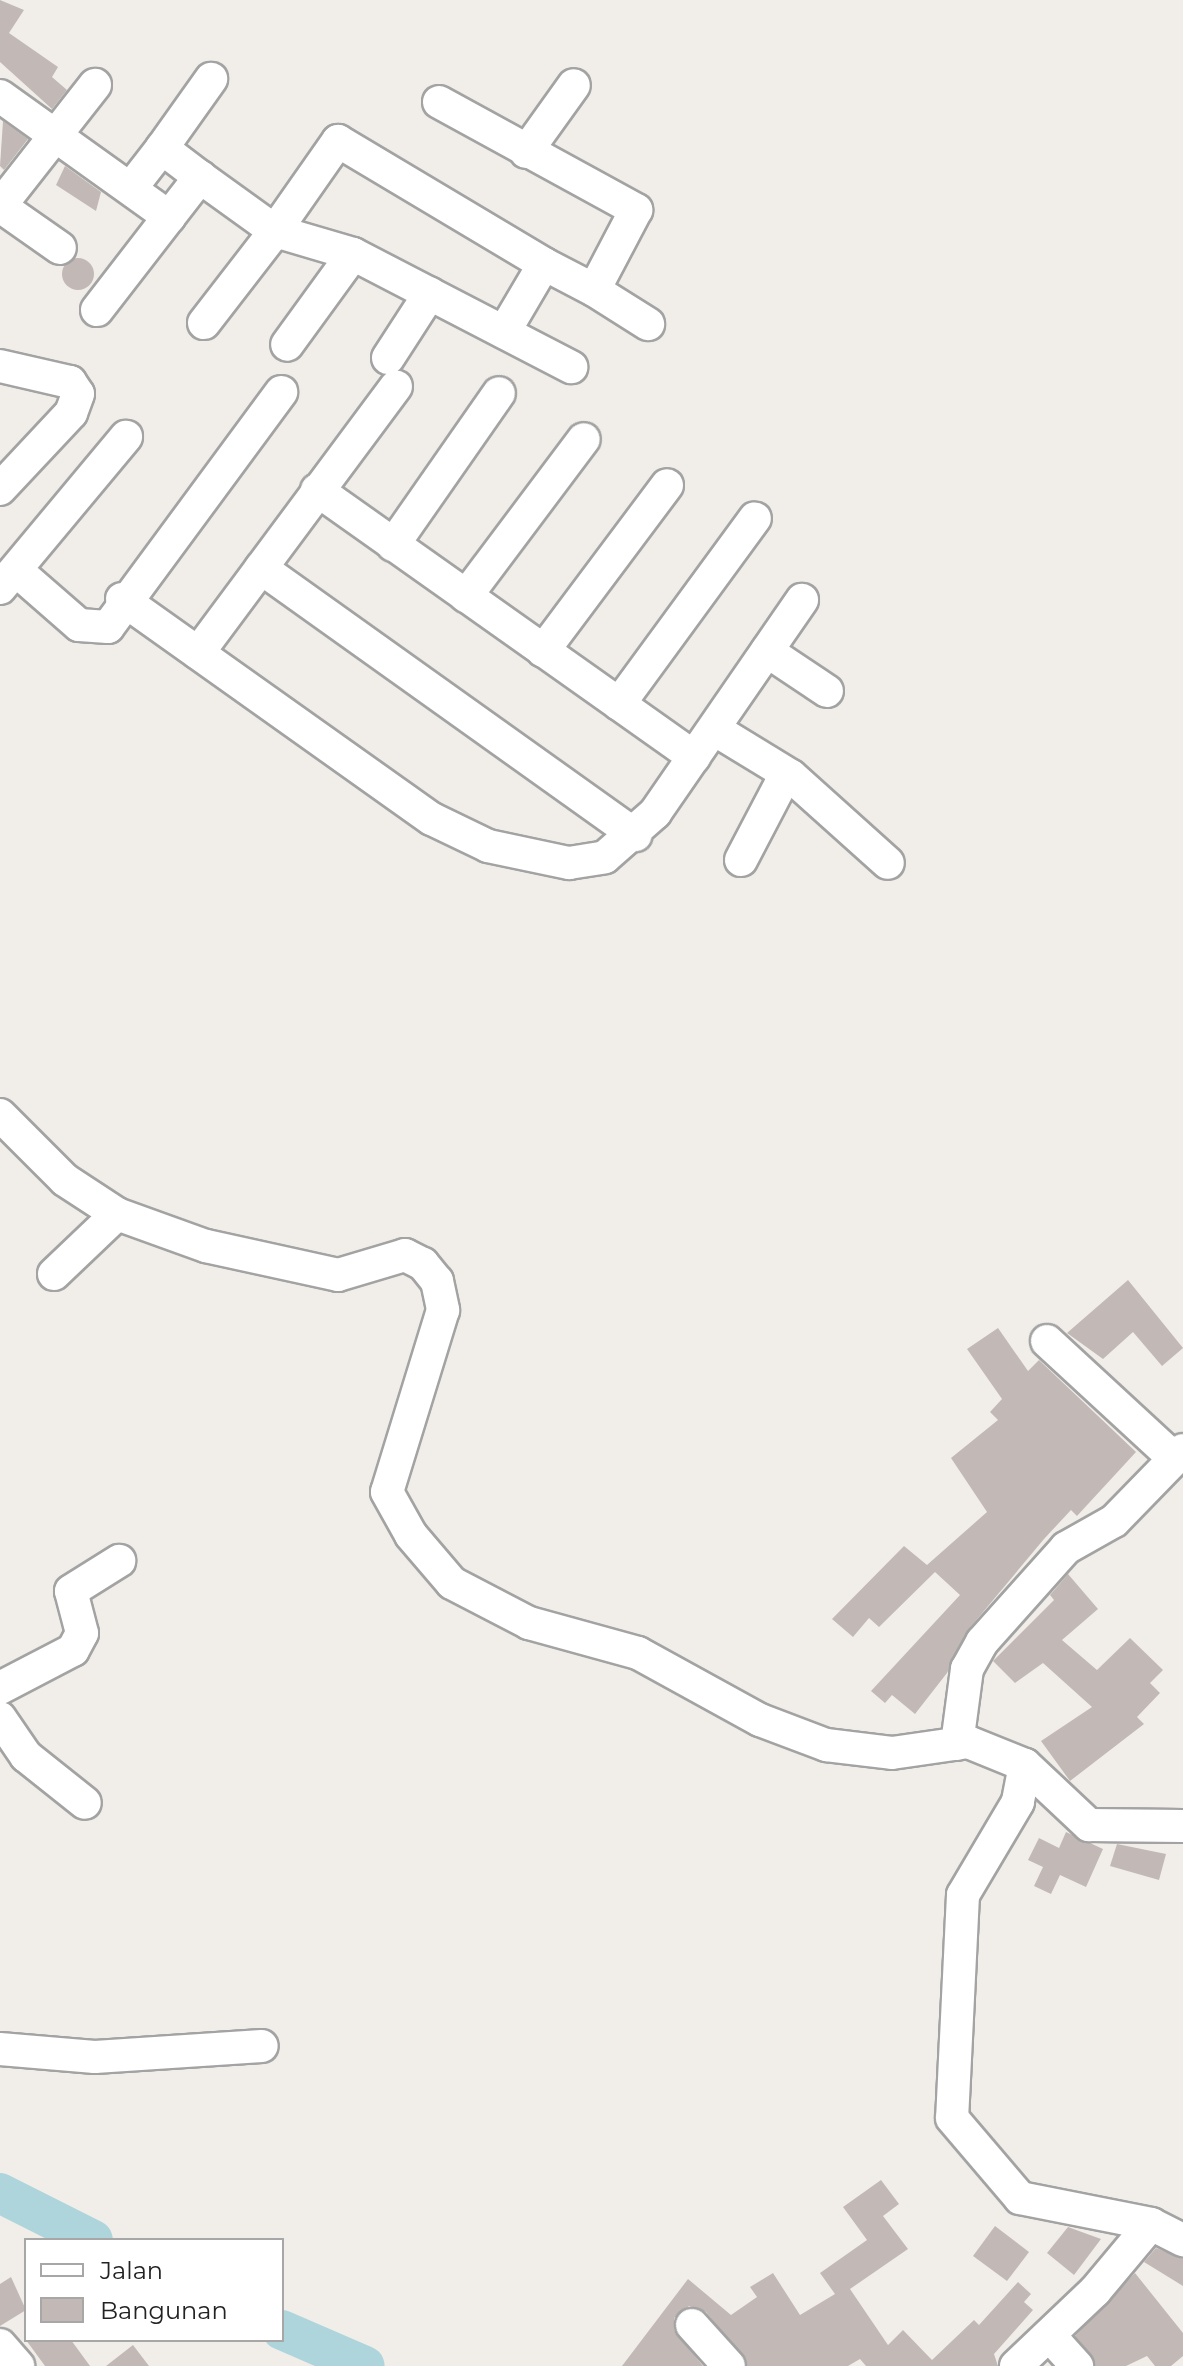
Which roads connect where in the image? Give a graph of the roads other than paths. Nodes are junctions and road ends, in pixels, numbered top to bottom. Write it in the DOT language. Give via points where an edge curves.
graph roads {
  1 [pos="211,79"];
  2 [pos="95,85"];
  3 [pos="574,85"];
  4 [pos="0,96"];
  5 [pos="439,102"];
  6 [pos="53,138"];
  7 [pos="162,148"];
  8 [pos="526,152"];
  9 [pos="200,177"];
  10 [pos="131,188"];
  11 [pos="0,206"];
  12 [pos="169,217"];
  13 [pos="275,231"];
  14 [pos="60,248"];
  15 [pos="353,254"];
  16 [pos="544,264"];
  17 [pos="594,290"];
  18 [pos="430,293"];
  19 [pos="97,310"];
  20 [pos="204,323"];
  21 [pos="648,324"];
  22 [pos="504,332"];
  23 [pos="287,345"];
  24 [pos="0,366"];
  25 [pos="571,367"];
  26 [pos="281,392"];
  27 [pos="499,393"];
  28 [pos="126,437"];
  29 [pos="584,439"];
  30 [pos="3,481"];
  31 [pos="667,485"];
  32 [pos="317,490"];
  33 [pos="755,518"];
  34 [pos="393,545"];
  35 [pos="261,568"];
  36 [pos="8,580"];
  37 [pos="466,596"];
  38 [pos="122,599"];
  39 [pos="802,600"];
  40 [pos="543,651"];
  41 [pos="767,651"];
  42 [pos="198,653"];
  43 [pos="827,691"];
  44 [pos="619,704"];
  45 [pos="714,729"];
  46 [pos="694,757"];
  47 [pos="786,774"];
  48 [pos="635,835"];
  49 [pos="741,860"];
  50 [pos="888,863"];
  51 [pos="0,1115"];
  52 [pos="117,1214"];
  53 [pos="54,1274"];
  54 [pos="1047,1341"];
  55 [pos="1179,1454"];
  56 [pos="119,1561"];
  57 [pos="0,1688"];
  58 [pos="4,1738"];
  59 [pos="957,1744"];
  60 [pos="1025,1765"];
  61 [pos="85,1803"];
  62 [pos="1183,1826"];
  63 [pos="262,2046"];
  64 [pos="0,2049"];
  65 [pos="1151,2224"];
  66 [pos="1183,2240"];
  67 [pos="692,2325"];
  68 [pos="1049,2335"];
  69 [pos="0,2345"];
  70 [pos="18,2366"];
  71 [pos="729,2366"];
  72 [pos="1016,2366"];
  73 [pos="1077,2366"];
  1 -- 7 [label="street"];
  2 -- 6 [label="street"];
  3 -- 8 [label="street"];
  4 -- 6 [label="street"];
  5 -- 8 [label="street"];
  6 -- 10 [label="street"];
  6 -- 11 [label="street"];
  7 -- 9 [label="street"];
  7 -- 10 [label="street"];
  8 -- 17 [label="street" via="636,210"];
  9 -- 12 [label="street"];
  9 -- 13 [label="street"];
  10 -- 12 [label="street"];
  11 -- 14 [label="street"];
  12 -- 19 [label="street"];
  13 -- 15 [label="street"];
  13 -- 16 [label="street" via="338,141"];
  13 -- 20 [label="street"];
  15 -- 18 [label="street"];
  15 -- 23 [label="street"];
  16 -- 17 [label="street"];
  16 -- 22 [label="street"];
  17 -- 21 [label="street"];
  18 -- 22 [label="street"];
  18 -- 32 [label="street" via="392,372"];
  22 -- 25 [label="street"];
  24 -- 30 [label="street" via="70,382 78,394 71,413"];
  26 -- 38 [label="street"];
  27 -- 34 [label="street"];
  28 -- 36 [label="street"];
  29 -- 37 [label="street"];
  31 -- 40 [label="street"];
  32 -- 34 [label="street"];
  32 -- 35 [label="street"];
  33 -- 44 [label="street"];
  34 -- 37 [label="street"];
  35 -- 42 [label="street"];
  35 -- 48 [label="street"];
  36 -- 38 [label="street" via="95,631 120,618"];
  37 -- 40 [label="street"];
  38 -- 42 [label="street"];
  39 -- 41 [label="street"];
  40 -- 44 [label="street"];
  41 -- 43 [label="street"];
  41 -- 45 [label="street"];
  42 -- 48 [label="street" via="432,819 488,846 587,863"];
  44 -- 46 [label="street"];
  45 -- 46 [label="street"];
  45 -- 47 [label="street"];
  46 -- 48 [label="street"];
  47 -- 49 [label="street"];
  47 -- 50 [label="street"];
  51 -- 52 [label="street" via="65,1180"];
  52 -- 53 [label="street"];
  52 -- 59 [label="street" via="206,1246 314,1272 338,1275 405,1255 423,1264 437,1281 443,1310 387,1492 411,1535 452,1583 529,1623 638,1653 760,1720 826,1745 892,1753"];
  54 -- 55 [label="street"];
  55 -- 59 [label="street" via="1114,1521 1066,1548 982,1642 967,1669"];
  56 -- 57 [label="street" via="71,1591 82,1633 73,1650"];
  58 -- 61 [label="street"];
  59 -- 60 [label="street" via="1002,1750"];
  60 -- 62 [label="street" via="1089,1825"];
  60 -- 65 [label="street" via="1018,1802 963,1895 952,2118 1020,2198"];
  63 -- 64 [label="street" via="95,2057"];
  65 -- 66 [label="street"];
  65 -- 68 [label="street"];
  67 -- 71 [label="street"];
  68 -- 72 [label="street"];
  68 -- 73 [label="street"];
  69 -- 70 [label="street"];
}
